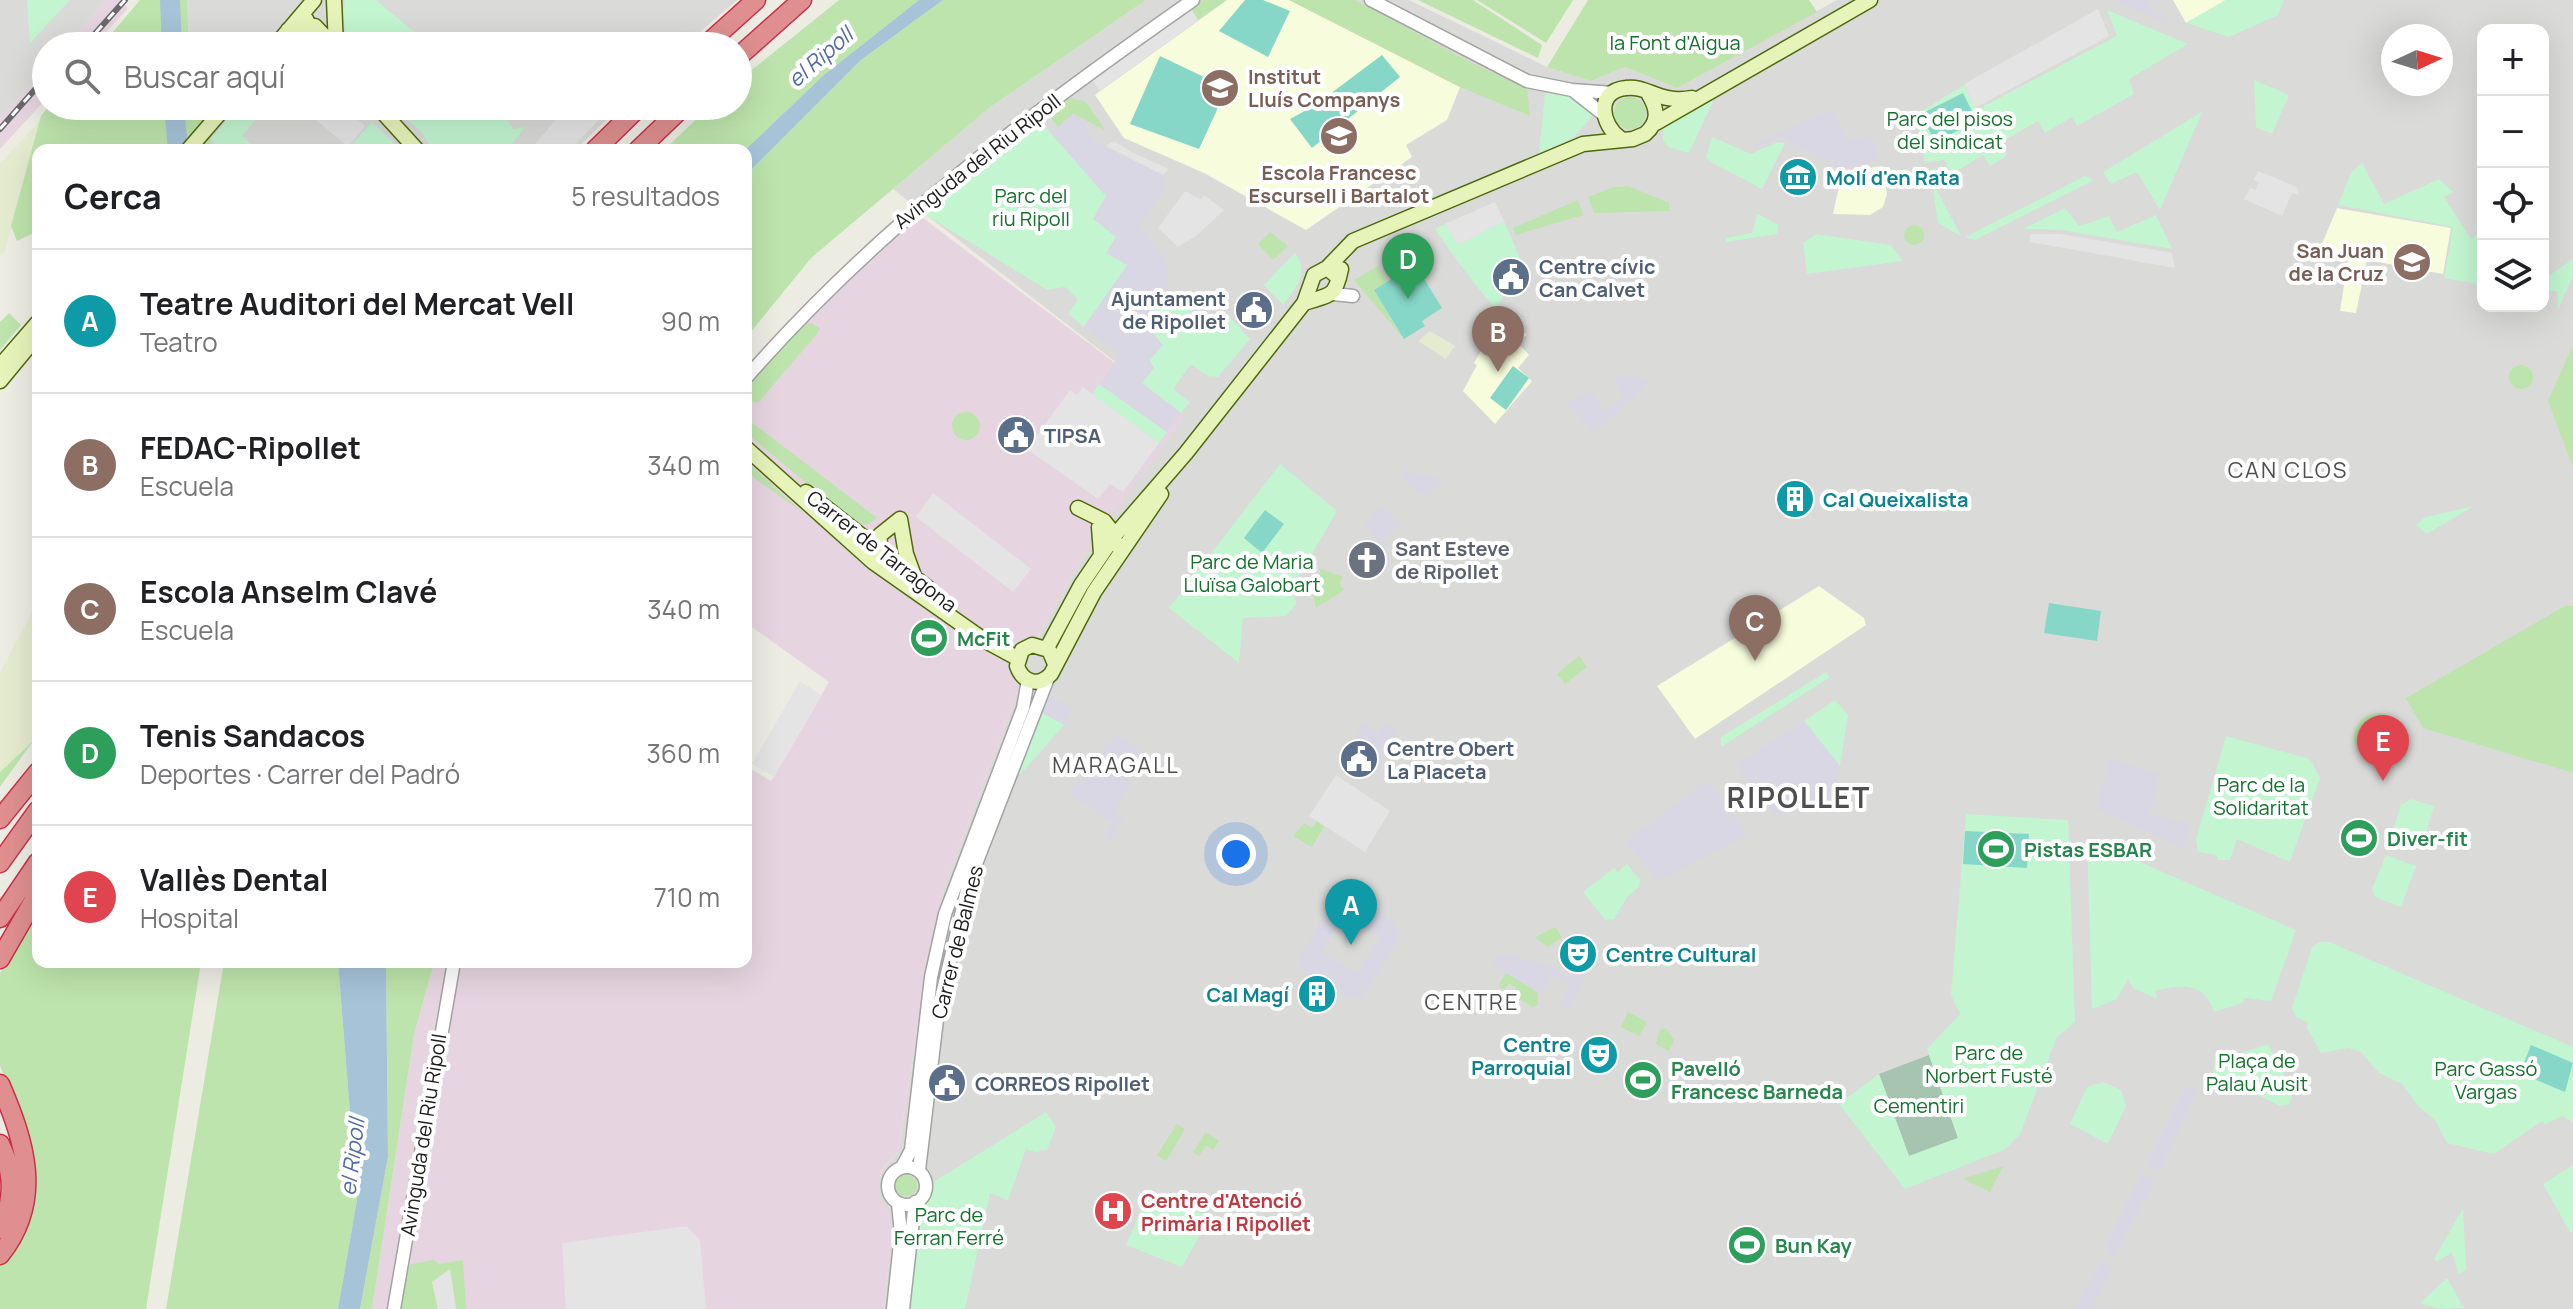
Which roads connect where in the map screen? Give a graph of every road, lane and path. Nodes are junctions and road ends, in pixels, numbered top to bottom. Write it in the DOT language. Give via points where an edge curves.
graph roads {
  1 [pos="334,0"];
  2 [pos="756,0"];
  3 [pos="802,0"];
  4 [pos="1193,0"];
  5 [pos="1371,0"];
  6 [pos="1870,0"];
  7 [pos="309,12"];
  8 [pos="287,32"];
  9 [pos="315,32"];
  10 [pos="323,32"];
  11 [pos="335,32"];
  12 [pos="721,32"];
  13 [pos="752,45"];
  14 [pos="1572,90"];
  15 [pos="1613,93"];
  16 [pos="1649,95"];
  17 [pos="1697,97"];
  18 [pos="1603,115"];
  19 [pos="214,120"];
  20 [pos="390,120"];
  21 [pos="626,120"];
  22 [pos="669,120"];
  23 [pos="1656,123"];
  24 [pos="1620,138"];
  25 [pos="193,144"];
  26 [pos="412,144"];
  27 [pos="601,144"];
  28 [pos="644,144"];
  29 [pos="1583,144"];
  30 [pos="1333,279"];
  31 [pos="1312,284"];
  32 [pos="1304,303"];
  33 [pos="32,329"];
  34 [pos="32,342"];
  35 [pos="0,366"];
  36 [pos="752,371"];
  37 [pos="0,381"];
  38 [pos="752,453"];
  39 [pos="1186,453"];
  40 [pos="763,463"];
  41 [pos="1153,503"];
  42 [pos="900,519"];
  43 [pos="1129,519"];
  44 [pos="1101,524"];
  45 [pos="829,525"];
  46 [pos="885,530"];
  47 [pos="855,532"];
  48 [pos="1115,535"];
  49 [pos="876,548"];
  50 [pos="1101,554"];
  51 [pos="915,584"];
  52 [pos="1094,592"];
  53 [pos="1047,648"];
  54 [pos="1017,658"];
  55 [pos="1051,671"];
  56 [pos="1028,680"];
  57 [pos="32,779"];
  58 [pos="32,818"];
  59 [pos="0,819"];
  60 [pos="0,863"];
  61 [pos="32,871"];
  62 [pos="32,900"];
  63 [pos="32,902"];
  64 [pos="0,918"];
  65 [pos="0,946"];
  66 [pos="0,959"];
  67 [pos="453,968"];
  68 [pos="0,1084"];
  69 [pos="0,1144"];
  70 [pos="902,1167"];
  71 [pos="919,1170"];
  72 [pos="915,1202"];
  73 [pos="898,1203"];
  74 [pos="0,1229"];
  75 [pos="0,1255"];
  76 [pos="394,1309"];
  77 [pos="893,1309"];
  78 [pos="903,1309"];
  1 -- 11 [label="main road"];
  2 -- 12 [label="highway"];
  3 -- 13 [label="highway"];
  4 -- 36 [label="street, Avinguda del Riu Ripoll" via="950,178 837,279"];
  5 -- 14 [label="street" via="1508,72"];
  6 -- 17 [label="main road"];
  7 -- 8 [label="main road"];
  7 -- 9 [label="main road"];
  7 -- 10 [label="main road"];
  14 -- 15 [label="street"];
  14 -- 18 [label="street"];
  15 -- 16 [label="main road" via="1629,87"];
  15 -- 18 [label="main road"];
  16 -- 17 [label="main road" via="1670,101"];
  16 -- 23 [label="main road"];
  17 -- 23 [label="main road"];
  18 -- 24 [label="main road"];
  18 -- 29 [label="main road"];
  19 -- 25 [label="main road"];
  20 -- 26 [label="main road"];
  21 -- 27 [label="highway"];
  22 -- 28 [label="highway"];
  23 -- 24 [label="main road" via="1638,138"];
  24 -- 29 [label="main road"];
  29 -- 30 [label="main road" via="1347,245"];
  30 -- 31 [label="main road"];
  30 -- 31 [label="main road" via="1317,271"];
  30 -- 32 [label="main road"];
  31 -- 32 [label="main road, Carrer de Balmes"];
  32 -- 39 [label="main road, Carrer de Balmes"];
  33 -- 35 [label="main road"];
  34 -- 37 [label="main road"];
  38 -- 40 [label="main road, Carrer de Tarragona"];
  39 -- 41 [label="main road, Carrer de Balmes"];
  39 -- 43 [label="main road, Carrer de Balmes"];
  40 -- 45 [label="main road, Carrer de Tarragona"];
  40 -- 47 [label="main road, Carrer de Tarragona"];
  41 -- 48 [label="main road" via="1126,532"];
  41 -- 52 [label="main road, Carrer de Balmes"];
  42 -- 46 [label="main road"];
  42 -- 49 [label="main road" via="891,538"];
  42 -- 51 [label="main road"];
  43 -- 44 [label="main road"];
  43 -- 48 [label="main road, Carrer de Balmes"];
  44 -- 48 [label="main road"];
  44 -- 50 [label="main road"];
  45 -- 49 [label="main road"];
  45 -- 51 [label="main road, Carrer de Tarragona" via="873,562"];
  46 -- 47 [label="main road"];
  46 -- 49 [label="main road"];
  47 -- 49 [label="main road, Carrer de Tarragona"];
  48 -- 50 [label="main road, Carrer de Balmes"];
  48 -- 52 [label="main road"];
  49 -- 51 [label="main road, Carrer de Tarragona"];
  50 -- 53 [label="main road, Carrer de Balmes"];
  51 -- 54 [label="main road, Carrer de Tarragona" via="990,633 997,645"];
  52 -- 55 [label="main road, Carrer de Balmes"];
  53 -- 54 [label="main road" via="1032,645"];
  53 -- 55 [label="main road"];
  54 -- 56 [label="main road" via="1019,672"];
  55 -- 56 [label="main road" via="1038,682"];
  55 -- 71 [label="street, Carrer de Balmes" via="966,892 938,1011"];
  56 -- 70 [label="street, Carrer de Balmes" via="1023,708 945,914 931,977 911,1150"];
  57 -- 59 [label="highway"];
  58 -- 60 [label="highway"];
  61 -- 64 [label="highway"];
  62 -- 65 [label="highway"];
  63 -- 66 [label="highway"];
  67 -- 76 [label="street, Avinguda del Riu Ripoll"];
  68 -- 75 [label="highway" via="22,1136 28,1185 19,1224"];
  69 -- 74 [label="highway" via="11,1187"];
  70 -- 71 [label="street"];
  70 -- 73 [label="street" via="889,1181"];
  71 -- 72 [label="street" via="926,1188"];
  72 -- 73 [label="street"];
  72 -- 78 [label="street"];
  73 -- 77 [label="street" via="901,1234"];
}
